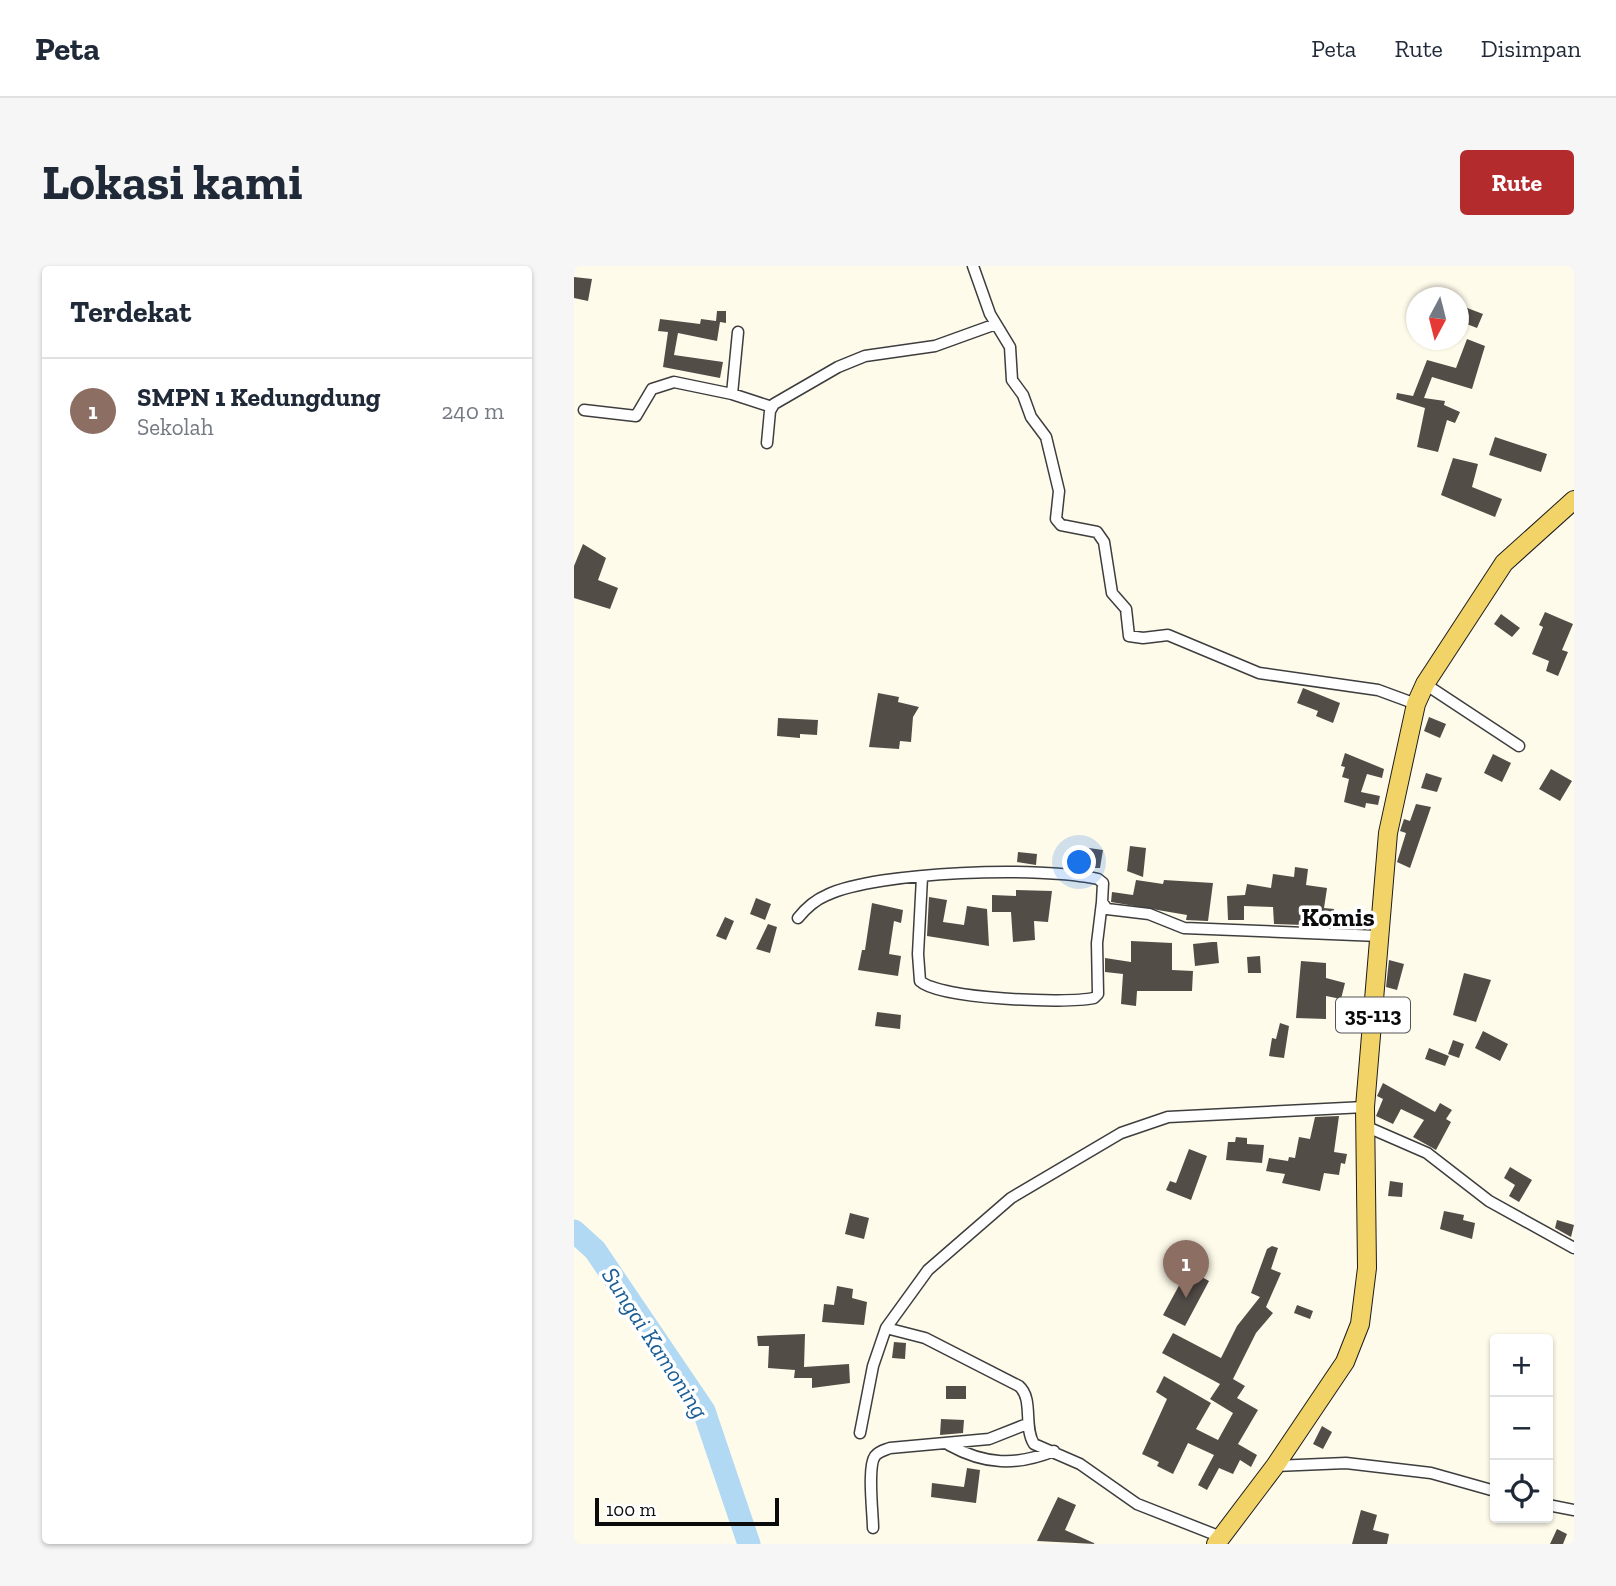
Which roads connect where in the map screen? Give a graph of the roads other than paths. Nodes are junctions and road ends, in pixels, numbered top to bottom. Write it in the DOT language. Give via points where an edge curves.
graph roads {
  1 [pos="973,266"];
  2 [pos="996,324"];
  3 [pos="738,332"];
  4 [pos="732,394"];
  5 [pos="772,407"];
  6 [pos="584,410"];
  7 [pos="767,443"];
  8 [pos="1574,500"];
  9 [pos="1425,684"];
  10 [pos="1416,704"];
  11 [pos="1519,746"];
  12 [pos="922,877"];
  13 [pos="1102,902"];
  14 [pos="797,918"];
  15 [pos="1380,936"];
  16 [pos="1365,1107"];
  17 [pos="1364,1126"];
  18 [pos="1574,1248"];
  19 [pos="886,1328"];
  20 [pos="1027,1424"];
  21 [pos="860,1433"];
  22 [pos="949,1445"];
  23 [pos="1054,1451"];
  24 [pos="1275,1466"];
  25 [pos="1490,1490"];
  26 [pos="1553,1506"];
  27 [pos="1574,1510"];
  28 [pos="873,1528"];
  29 [pos="1218,1540"];
  1 -- 2 [label="street"];
  2 -- 5 [label="street" via="934,346 865,356"];
  2 -- 10 [label="street" via="1010,347 1012,380 1046,437 1059,491 1056,519 1061,525 1097,532 1104,541 1112,593 1124,605 1129,636 1168,635 1259,673 1378,690"];
  3 -- 4 [label="street"];
  4 -- 5 [label="street"];
  4 -- 6 [label="street" via="674,382 652,389 636,416"];
  5 -- 7 [label="street"];
  8 -- 9 [label="main road, 35-113" via="1504,564"];
  9 -- 10 [label="main road, 35-113"];
  9 -- 11 [label="street"];
  10 -- 15 [label="main road, 35-113" via="1388,833"];
  12 -- 13 [label="street" via="997,872 1093,878 1103,883"];
  12 -- 13 [label="street" via="920,981 951,992 1028,1000 1094,998 1098,994"];
  12 -- 14 [label="street" via="829,894"];
  13 -- 15 [label="street" via="1109,910 1149,914 1184,928"];
  15 -- 16 [label="main road, 35-113"];
  16 -- 17 [label="main road, 35-113"];
  16 -- 19 [label="street" via="1168,1117 1121,1133 994,1212 928,1270"];
  17 -- 18 [label="street" via="1426,1153 1489,1201"];
  17 -- 24 [label="main road, 35-113" via="1367,1268 1360,1324 1345,1362"];
  19 -- 20 [label="street" via="925,1338 1019,1386 1027,1398"];
  19 -- 21 [label="street"];
  20 -- 22 [label="street" via="989,1438"];
  20 -- 23 [label="street" via="1034,1444"];
  22 -- 23 [label="street" via="982,1460 1003,1463"];
  22 -- 28 [label="street" via="890,1448 875,1455"];
  23 -- 29 [label="street" via="1096,1473 1137,1504"];
  24 -- 25 [label="street" via="1346,1463 1431,1473"];
  24 -- 29 [label="main road, 35-113"];
  26 -- 27 [label="street"];
}
